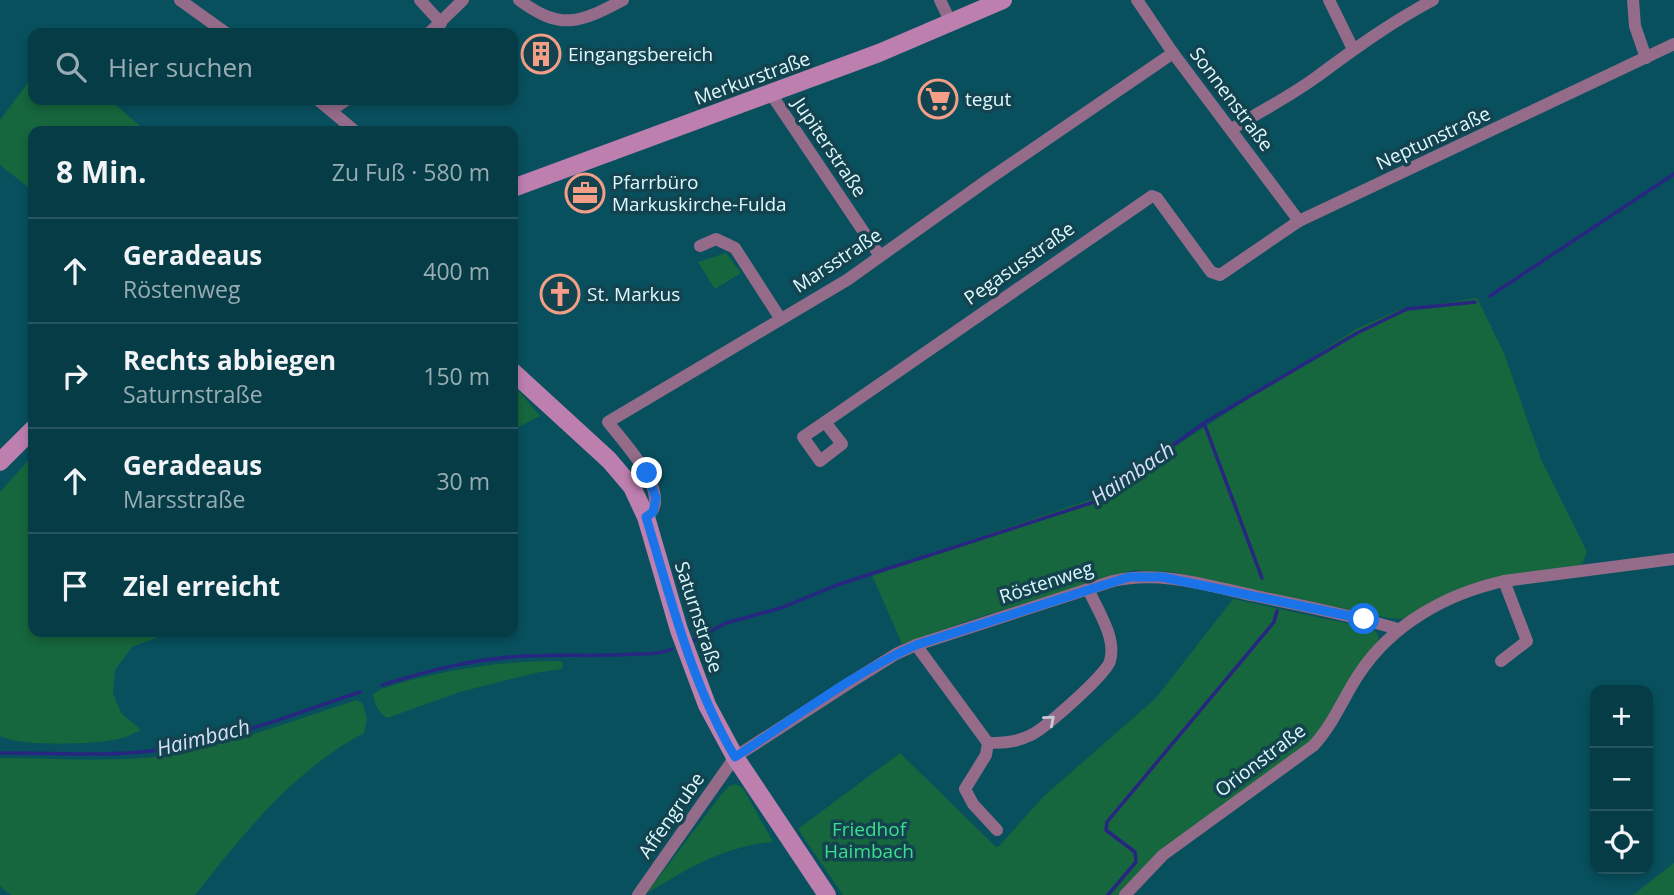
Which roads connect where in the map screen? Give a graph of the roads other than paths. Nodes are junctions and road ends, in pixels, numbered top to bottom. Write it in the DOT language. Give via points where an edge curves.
graph roads {
  1 [pos="180,0"];
  2 [pos="420,0"];
  3 [pos="463,0"];
  4 [pos="519,0"];
  5 [pos="623,0"];
  6 [pos="940,0"];
  7 [pos="1003,0"];
  8 [pos="1137,0"];
  9 [pos="1329,0"];
  10 [pos="1433,0"];
  11 [pos="1633,0"];
  12 [pos="441,23"];
  13 [pos="951,23"];
  14 [pos="219,28"];
  15 [pos="435,28"];
  16 [pos="1674,44"];
  17 [pos="1353,48"];
  18 [pos="1173,53"];
  19 [pos="1646,58"];
  20 [pos="771,94"];
  21 [pos="325,105"];
  22 [pos="339,105"];
  23 [pos="332,110"];
  24 [pos="350,126"];
  25 [pos="1232,129"];
  26 [pos="518,186"];
  27 [pos="1299,221"];
  28 [pos="700,246"];
  29 [pos="880,256"];
  30 [pos="1215,275"];
  31 [pos="780,318"];
  32 [pos="518,377"];
  33 [pos="825,422"];
  34 [pos="28,434"];
  35 [pos="0,462"];
  36 [pos="646,517"];
  37 [pos="1674,559"];
  38 [pos="1504,581"];
  39 [pos="1088,589"];
  40 [pos="1398,629"];
  41 [pos="916,645"];
  42 [pos="1501,661"];
  43 [pos="988,743"];
  44 [pos="735,757"];
  45 [pos="997,830"];
  46 [pos="638,895"];
  47 [pos="827,895"];
  48 [pos="1125,895"];
  1 -- 14 [label="street"];
  2 -- 12 [label="street"];
  3 -- 12 [label="street"];
  4 -- 5 [label="street" via="541,15 566,21 591,17"];
  6 -- 13 [label="street"];
  7 -- 13 [label="street, Merkurstraße"];
  8 -- 18 [label="street, Sonnenstraße"];
  9 -- 17 [label="street"];
  10 -- 17 [label="street"];
  11 -- 19 [label="street" via="1635,26"];
  12 -- 15 [label="street"];
  13 -- 20 [label="street, Merkurstraße"];
  16 -- 19 [label="street, Neptunstraße"];
  17 -- 25 [label="street" via="1314,79"];
  18 -- 25 [label="street, Sonnenstraße"];
  18 -- 29 [label="street, Marsstraße"];
  19 -- 27 [label="street, Neptunstraße"];
  20 -- 26 [label="street, Merkurstraße"];
  20 -- 29 [label="street, Jupiterstraße"];
  21 -- 23 [label="street"];
  22 -- 23 [label="street"];
  23 -- 24 [label="street"];
  25 -- 27 [label="street, Sonnenstraße"];
  27 -- 30 [label="street, Neptunstraße"];
  28 -- 31 [label="street" via="716,239 735,248"];
  29 -- 31 [label="street, Marsstraße" via="848,280"];
  30 -- 33 [label="street, Pegasusstraße" via="1152,195"];
  31 -- 36 [label="street, Marsstraße" via="608,422 652,485 655,505"];
  32 -- 36 [label="street, Saturnstraße" via="621,474"];
  34 -- 35 [label="street"];
  36 -- 44 [label="street, Saturnstraße" via="697,682"];
  37 -- 38 [label="street, Orionstraße"];
  38 -- 40 [label="street, Orionstraße" via="1437,605"];
  38 -- 42 [label="street" via="1527,641"];
  39 -- 40 [label="street, Röstenweg" via="1129,577 1162,577"];
  39 -- 41 [label="street, Röstenweg"];
  43 -- 39 [label="street, one-way" via="1013,743 1033,734 1099,677 1110,661 1110,638"];
  40 -- 48 [label="street, Orionstraße" via="1361,671 1313,746 1163,855"];
  41 -- 43 [label="street"];
  41 -- 44 [label="street, Röstenweg"];
  43 -- 45 [label="street" via="986,755 965,789"];
  44 -- 46 [label="street, Affengrube"];
  44 -- 47 [label="street, Saturnstraße"];
}
